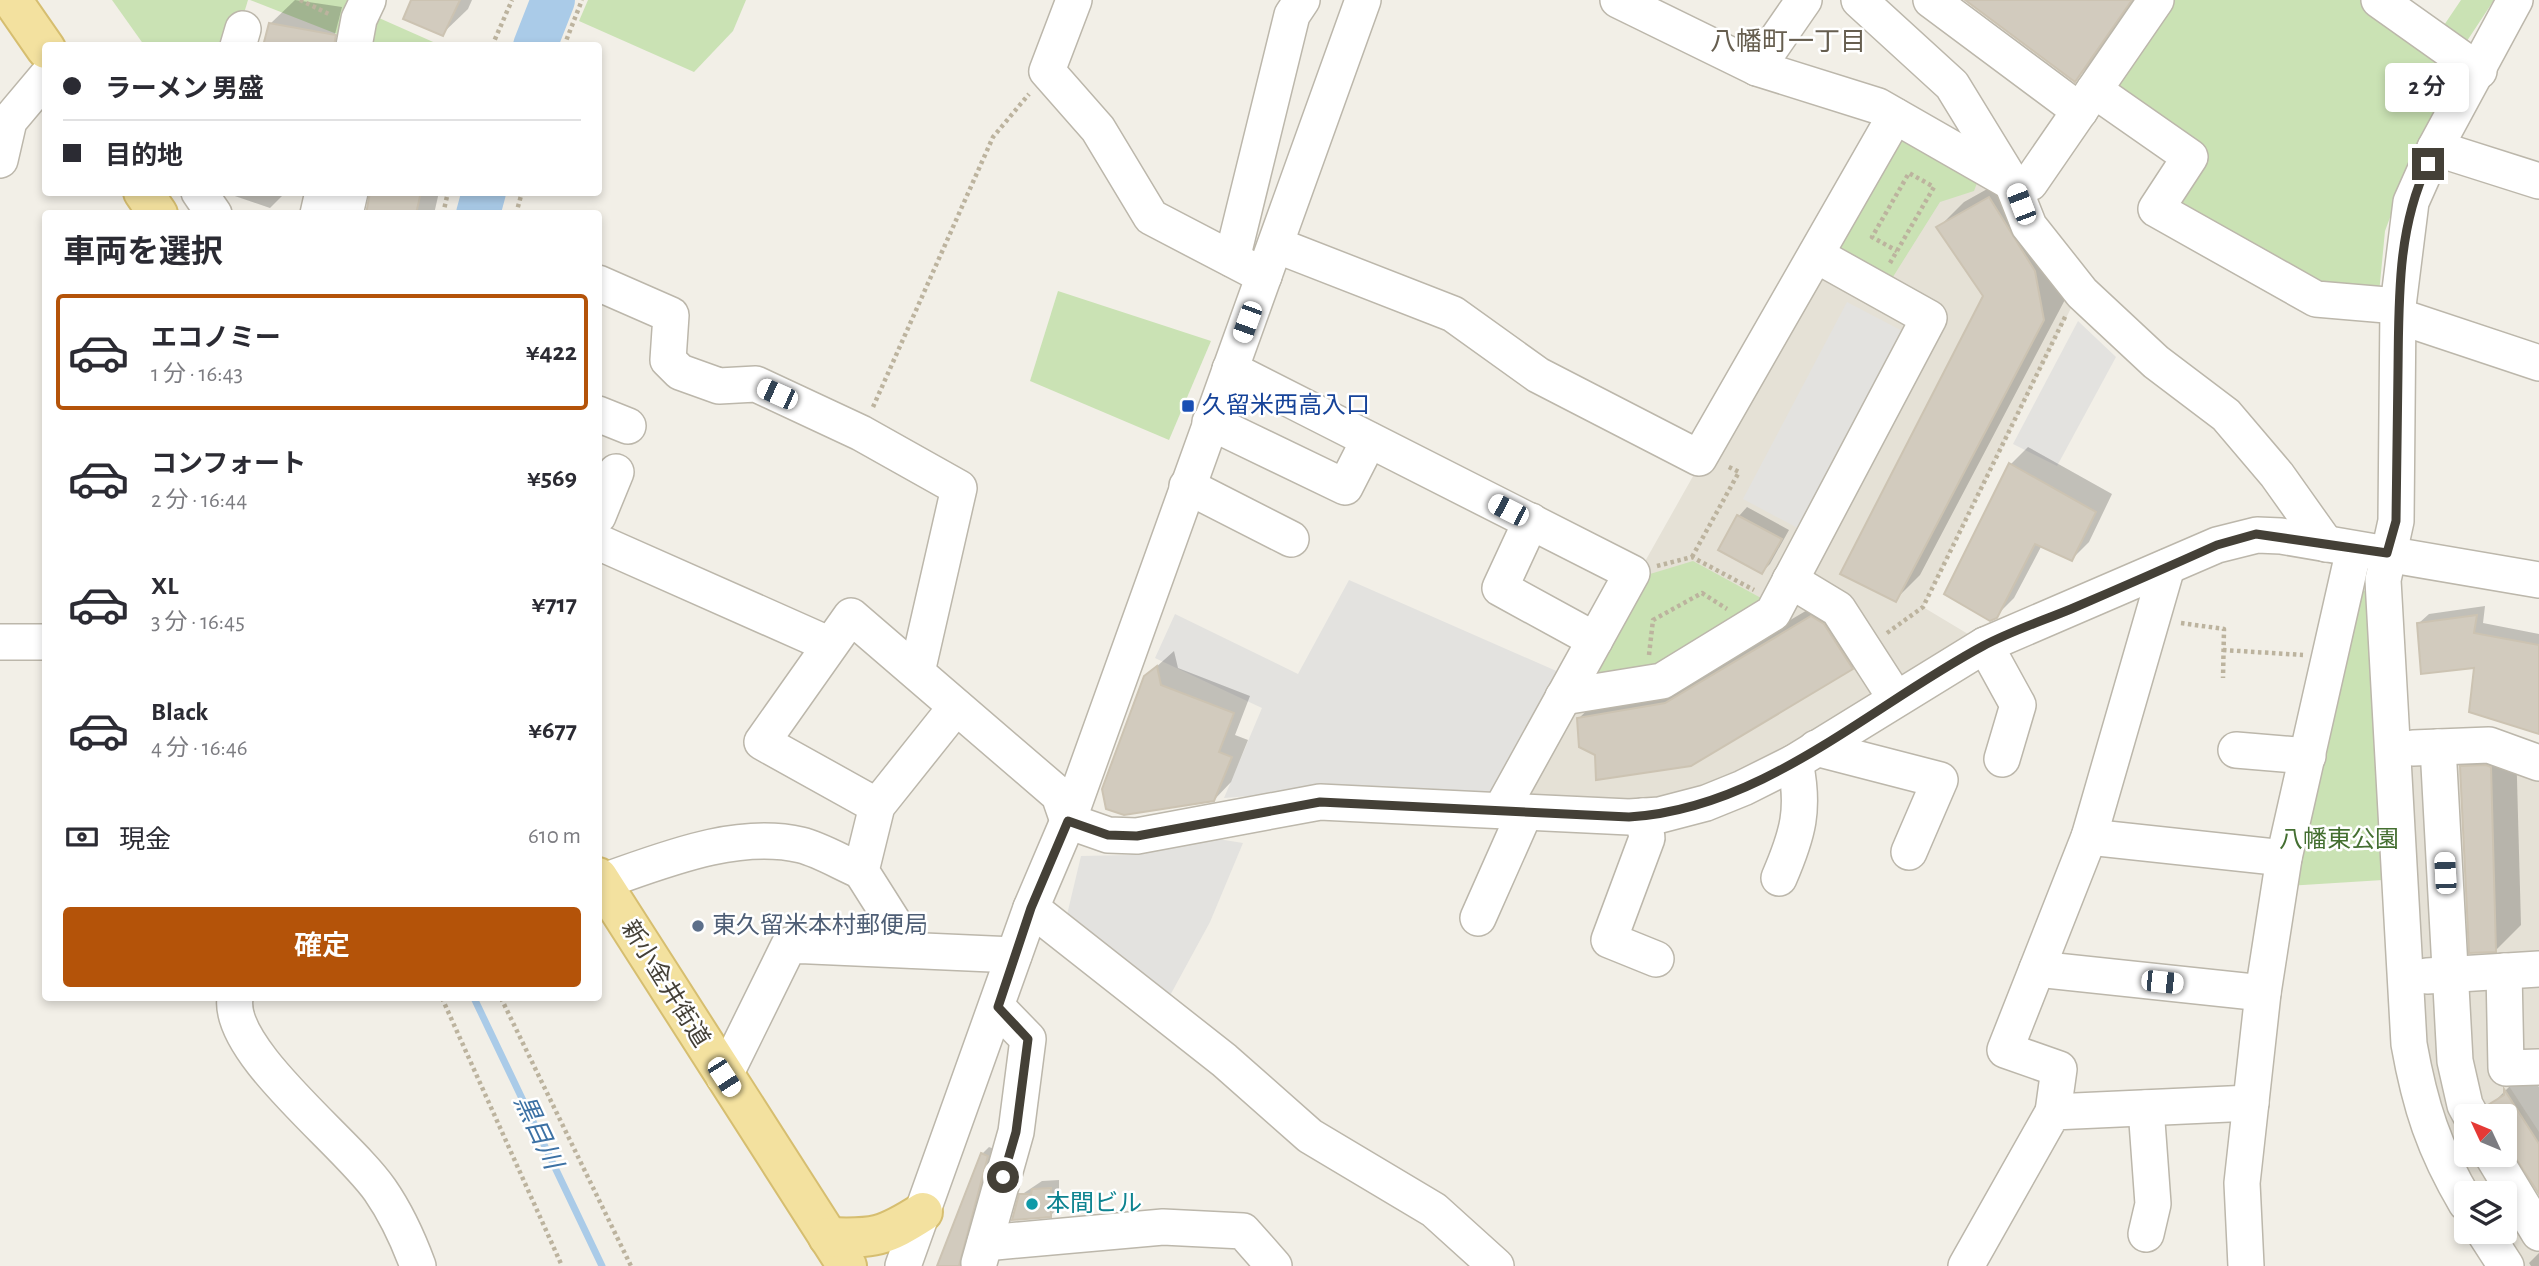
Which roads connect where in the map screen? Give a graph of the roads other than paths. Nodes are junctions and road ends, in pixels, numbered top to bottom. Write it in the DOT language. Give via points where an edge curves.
graph roads {
  1 [pos="12,0"];
  2 [pos="368,0"];
  3 [pos="1074,0"];
  4 [pos="1301,0"];
  5 [pos="1363,0"];
  6 [pos="1618,0"];
  7 [pos="1804,0"];
  8 [pos="1859,0"];
  9 [pos="1931,0"];
  10 [pos="2156,0"];
  11 [pos="2379,0"];
  12 [pos="2515,0"];
  13 [pos="355,42"];
  14 [pos="42,43"];
  15 [pos="1757,68"];
  16 [pos="2479,71"];
  17 [pos="42,81"];
  18 [pos="2087,101"];
  19 [pos="1895,116"];
  20 [pos="2435,148"];
  21 [pos="0,160"];
  22 [pos="2539,181"];
  23 [pos="2021,183"];
  24 [pos="1815,255"];
  25 [pos="1233,259"];
  26 [pos="1270,260"];
  27 [pos="602,285"];
  28 [pos="2398,311"];
  29 [pos="2539,363"];
  30 [pos="1230,369"];
  31 [pos="1210,422"];
  32 [pos="1369,440"];
  33 [pos="616,472"];
  34 [pos="1186,485"];
  35 [pos="602,506"];
  36 [pos="1531,521"];
  37 [pos="1291,539"];
  38 [pos="602,544"];
  39 [pos="2356,549"];
  40 [pos="2167,567"];
  41 [pos="2539,580"];
  42 [pos="1784,592"];
  43 [pos="1595,640"];
  44 [pos="0,642"];
  45 [pos="42,642"];
  46 [pos="828,644"];
  47 [pos="1984,645"];
  48 [pos="917,671"];
  49 [pos="1563,697"];
  50 [pos="1896,698"];
  51 [pos="956,707"];
  52 [pos="2438,747"];
  53 [pos="2392,749"];
  54 [pos="2236,750"];
  55 [pos="1806,755"];
  56 [pos="2308,756"];
  57 [pos="2002,759"];
  58 [pos="2539,763"];
  59 [pos="877,806"];
  60 [pos="1513,811"];
  61 [pos="1643,816"];
  62 [pos="1068,821"];
  63 [pos="2088,837"];
  64 [pos="1909,852"];
  65 [pos="2284,858"];
  66 [pos="860,871"];
  67 [pos="602,878"];
  68 [pos="1779,878"];
  69 [pos="602,882"];
  70 [pos="1031,908"];
  71 [pos="1478,918"];
  72 [pos="911,950"];
  73 [pos="1014,955"];
  74 [pos="1656,959"];
  75 [pos="2037,969"];
  76 [pos="2539,969"];
  77 [pos="2504,971"];
  78 [pos="2450,974"];
  79 [pos="2405,977"];
  80 [pos="2263,993"];
  81 [pos="235,1001"];
  82 [pos="998,1007"];
  83 [pos="2528,1067"];
  84 [pos="724,1077"];
  85 [pos="2251,1104"];
  86 [pos="2466,1104"];
  87 [pos="2478,1104"];
  88 [pos="2146,1108"];
  89 [pos="2053,1111"];
  90 [pos="2454,1183"];
  91 [pos="2517,1205"];
  92 [pos="923,1212"];
  93 [pos="2539,1233"];
  94 [pos="2146,1234"];
  95 [pos="2492,1244"];
  96 [pos="837,1251"];
  97 [pos="981,1254"];
  98 [pos="418,1266"];
  99 [pos="903,1266"];
  100 [pos="1274,1266"];
  101 [pos="1496,1266"];
  102 [pos="1966,1266"];
  103 [pos="2246,1266"];
  104 [pos="2506,1266"];
  1 -- 14 [label="main road"];
  2 -- 13 [label="street"];
  3 -- 25 [label="street" via="1047,71 1098,129 1151,216"];
  4 -- 25 [label="street" via="1292,15"];
  5 -- 26 [label="street"];
  6 -- 15 [label="street"];
  7 -- 15 [label="street"];
  8 -- 23 [label="street" via="1952,85"];
  9 -- 18 [label="street"];
  10 -- 18 [label="street"];
  11 -- 16 [label="street"];
  12 -- 16 [label="street"];
  15 -- 19 [label="street" via="1878,106"];
  16 -- 20 [label="street"];
  17 -- 21 [label="street" via="9,121"];
  18 -- 23 [label="street"];
  18 -- 28 [label="street" via="2190,157 2156,209 2316,299"];
  19 -- 23 [label="street"];
  19 -- 24 [label="street"];
  20 -- 22 [label="street"];
  20 -- 28 [label="street" via="2411,202"];
  23 -- 39 [label="street" via="2029,226 2078,289 2156,362 2226,415 2277,475"];
  24 -- 26 [label="street" via="1699,458 1538,375 1453,314"];
  24 -- 42 [label="street" via="1929,318"];
  25 -- 26 [label="street"];
  26 -- 30 [label="street"];
  27 -- 48 [label="street" via="671,315 668,359 680,372 719,386 755,384 861,433 959,488"];
  28 -- 29 [label="street"];
  28 -- 39 [label="street" via="2396,521"];
  30 -- 31 [label="street"];
  30 -- 32 [label="street"];
  31 -- 32 [label="street" via="1345,488"];
  31 -- 34 [label="street"];
  32 -- 36 [label="street"];
  33 -- 35 [label="street"];
  34 -- 37 [label="street"];
  34 -- 62 [label="street"];
  36 -- 43 [label="street" via="1500,588"];
  36 -- 43 [label="street" via="1632,573"];
  38 -- 46 [label="street"];
  39 -- 40 [label="street" via="2256,534"];
  39 -- 41 [label="street"];
  39 -- 53 [label="street" via="2383,580"];
  39 -- 56 [label="street"];
  40 -- 47 [label="street"];
  40 -- 63 [label="street"];
  42 -- 49 [label="street" via="1773,613 1661,681"];
  42 -- 50 [label="street" via="1838,608"];
  43 -- 49 [label="street"];
  44 -- 45 [label="street"];
  46 -- 48 [label="street" via="851,616"];
  46 -- 59 [label="street" via="762,742"];
  47 -- 50 [label="street"];
  47 -- 57 [label="street" via="2018,705"];
  48 -- 51 [label="street"];
  49 -- 60 [label="street"];
  50 -- 55 [label="street"];
  51 -- 59 [label="street"];
  51 -- 62 [label="street" via="1059,795"];
  52 -- 53 [label="street"];
  52 -- 58 [label="street" via="2489,745"];
  52 -- 78 [label="street"];
  53 -- 79 [label="street"];
  54 -- 56 [label="street"];
  55 -- 61 [label="street" via="1706,803"];
  55 -- 64 [label="street" via="1940,780"];
  55 -- 68 [label="street" via="1793,845"];
  56 -- 65 [label="street"];
  59 -- 66 [label="street"];
  60 -- 61 [label="street"];
  60 -- 62 [label="street" via="1320,802 1137,836 1108,835"];
  60 -- 71 [label="street"];
  61 -- 74 [label="street" via="1647,838 1609,940"];
  62 -- 70 [label="street"];
  63 -- 65 [label="street"];
  63 -- 75 [label="street"];
  65 -- 80 [label="street"];
  66 -- 67 [label="street" via="802,845 774,842 699,848"];
  66 -- 72 [label="street"];
  69 -- 84 [label="main road, 新小金井街道"];
  70 -- 73 [label="street"];
  70 -- 101 [label="street" via="1224,1060 1310,1136 1434,1210"];
  72 -- 73 [label="street"];
  72 -- 84 [label="street" via="789,945"];
  73 -- 82 [label="street"];
  75 -- 80 [label="street"];
  75 -- 89 [label="street" via="2005,1050 2059,1069"];
  76 -- 77 [label="street"];
  77 -- 78 [label="street"];
  77 -- 83 [label="street" via="2506,1068"];
  78 -- 79 [label="street"];
  78 -- 86 [label="street" via="2455,1061"];
  79 -- 90 [label="street" via="2409,1044 2424,1116"];
  80 -- 85 [label="street"];
  81 -- 98 [label="street" via="233,1012 242,1034 380,1190"];
  82 -- 92 [label="street"];
  82 -- 97 [label="street" via="1028,1039 1016,1132"];
  83 -- 87 [label="street"];
  84 -- 96 [label="main road, 新小金井街道"];
  85 -- 88 [label="street"];
  85 -- 103 [label="street" via="2242,1183"];
  88 -- 89 [label="street"];
  88 -- 94 [label="street" via="2153,1204"];
  89 -- 102 [label="street"];
  91 -- 93 [label="street"];
  92 -- 96 [label="main road" via="891,1232"];
  92 -- 99 [label="street"];
  95 -- 104 [label="street"];
  97 -- 100 [label="street" via="1164,1227 1243,1231"];
}
